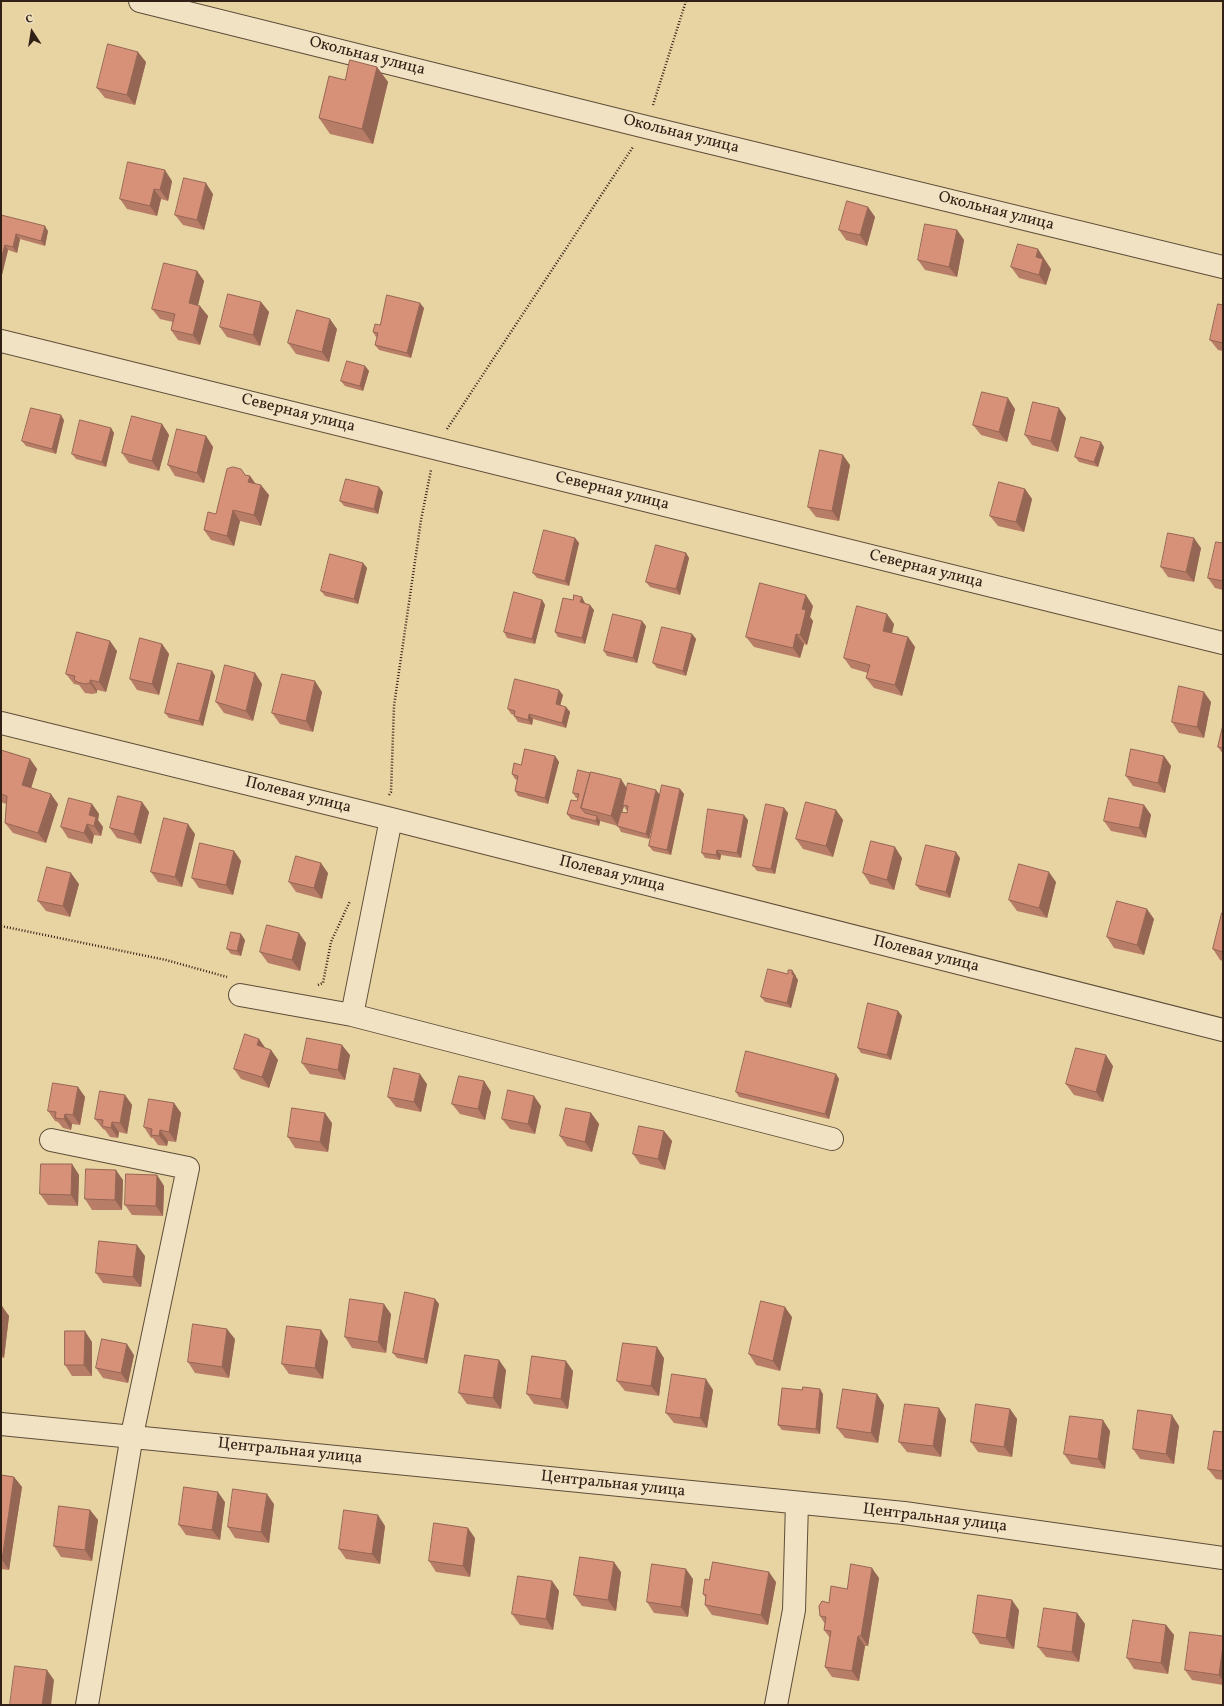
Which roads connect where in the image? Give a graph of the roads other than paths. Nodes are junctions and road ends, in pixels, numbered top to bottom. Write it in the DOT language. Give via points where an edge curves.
graph roads {
  1 [pos="140,1"];
  2 [pos="1223,267"];
  3 [pos="1,340"];
  4 [pos="1223,643"];
  5 [pos="1,723"];
  6 [pos="383,816"];
  7 [pos="234,986"];
  8 [pos="352,1015"];
  9 [pos="1223,1030"];
  10 [pos="832,1139"];
  11 [pos="52,1140"];
  12 [pos="1,1424"];
  13 [pos="132,1435"];
  14 [pos="797,1503"];
  15 [pos="1223,1558"];
  16 [pos="87,1705"];
  17 [pos="776,1705"];
  1 -- 2 [label="street, Окольная улица"];
  3 -- 4 [label="street, Северная улица"];
  5 -- 6 [label="street, Полевая улица"];
  6 -- 8 [label="street"];
  6 -- 9 [label="street, Полевая улица"];
  7 -- 8 [label="street"];
  8 -- 10 [label="street"];
  11 -- 13 [label="street" via="188,1168"];
  12 -- 13 [label="street, Центральная улица"];
  13 -- 14 [label="street, Центральная улица"];
  13 -- 16 [label="street"];
  14 -- 15 [label="street, Центральная улица" via="904,1513"];
  14 -- 17 [label="street" via="794,1610"];
}
